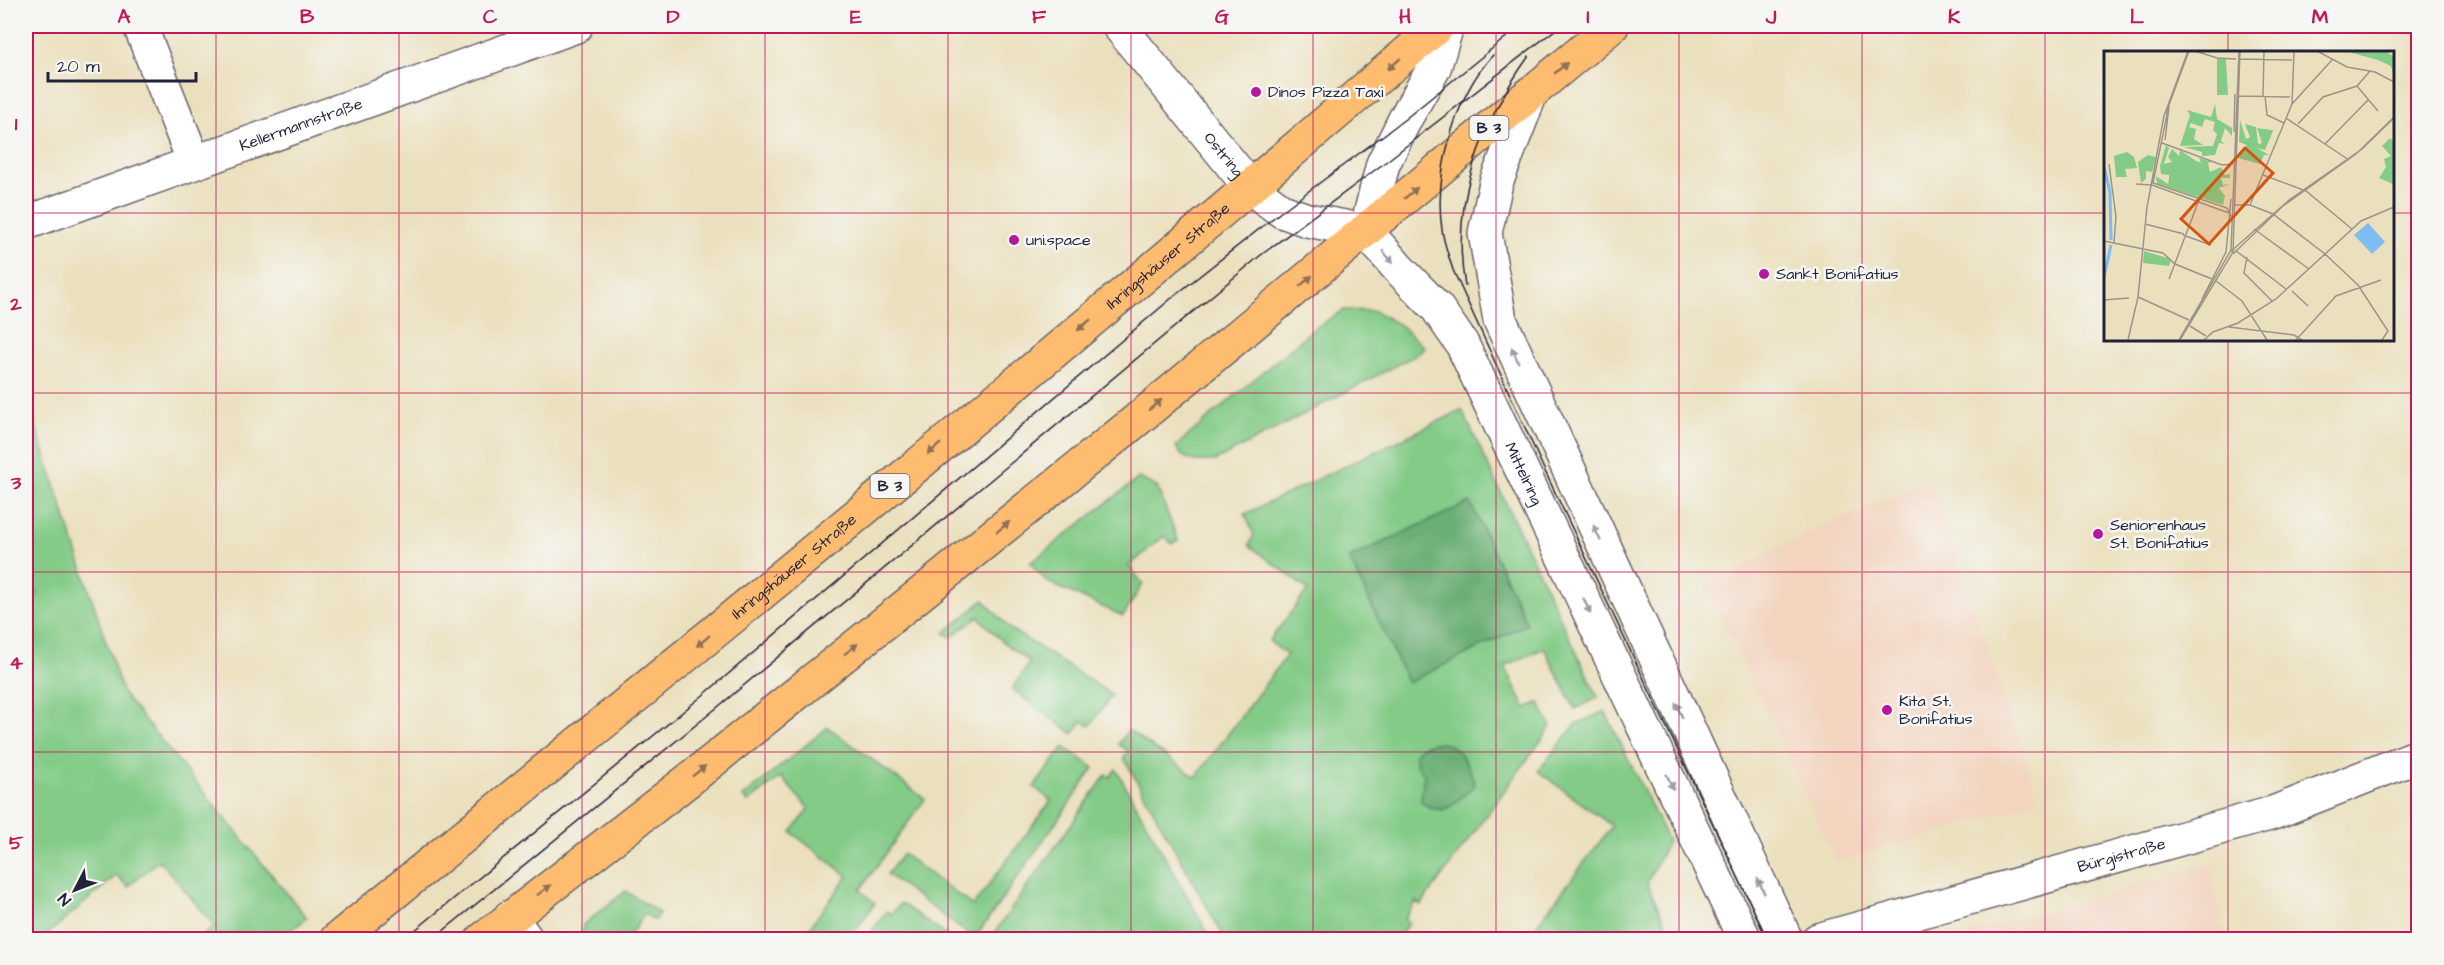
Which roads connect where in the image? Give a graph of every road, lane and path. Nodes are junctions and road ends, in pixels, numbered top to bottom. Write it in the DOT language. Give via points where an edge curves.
graph roads {
  1 [pos="140,26"];
  2 [pos="576,26"];
  3 [pos="1119,26"];
  4 [pos="1438,26"];
  5 [pos="1447,26"];
  6 [pos="1612,26"];
  7 [pos="1531,93"];
  8 [pos="194,162"];
  9 [pos="1250,187"];
  10 [pos="26,223"];
  11 [pos="1366,231"];
  12 [pos="2418,756"];
  13 [pos="518,928"];
  14 [pos="336,939"];
  15 [pos="482,939"];
  16 [pos="1744,939"];
  17 [pos="1786,939"];
  18 [pos="1818,939"];
  1 -- 8 [label="street"];
  2 -- 8 [label="street, Kellermannstraße"];
  3 -- 9 [label="street, Ostring"];
  4 -- 9 [label="main road, Ihringshäuser Straße / B 3, one-way"];
  5 -- 11 [label="street" via="1434,68 1383,164"];
  7 -- 6 [label="main road, B 3, one-way"];
  11 -- 7 [label="main road, B 3, one-way"];
  17 -- 7 [label="street, one-way" via="1500,320 1485,233 1496,183"];
  8 -- 10 [label="street, Kellermannstraße"];
  9 -- 11 [label="street, Ostring" via="1282,211"];
  9 -- 14 [label="main road, Ihringshäuser Straße / B 3, one-way" via="696,647"];
  13 -- 11 [label="main road, B 3, one-way" via="690,779"];
  11 -- 16 [label="street, Mittelring, one-way" via="1437,308 1462,344"];
  12 -- 18 [label="street, Bürgistraße" via="2273,813"];
  13 -- 15 [label="main road, B 3"];
}
